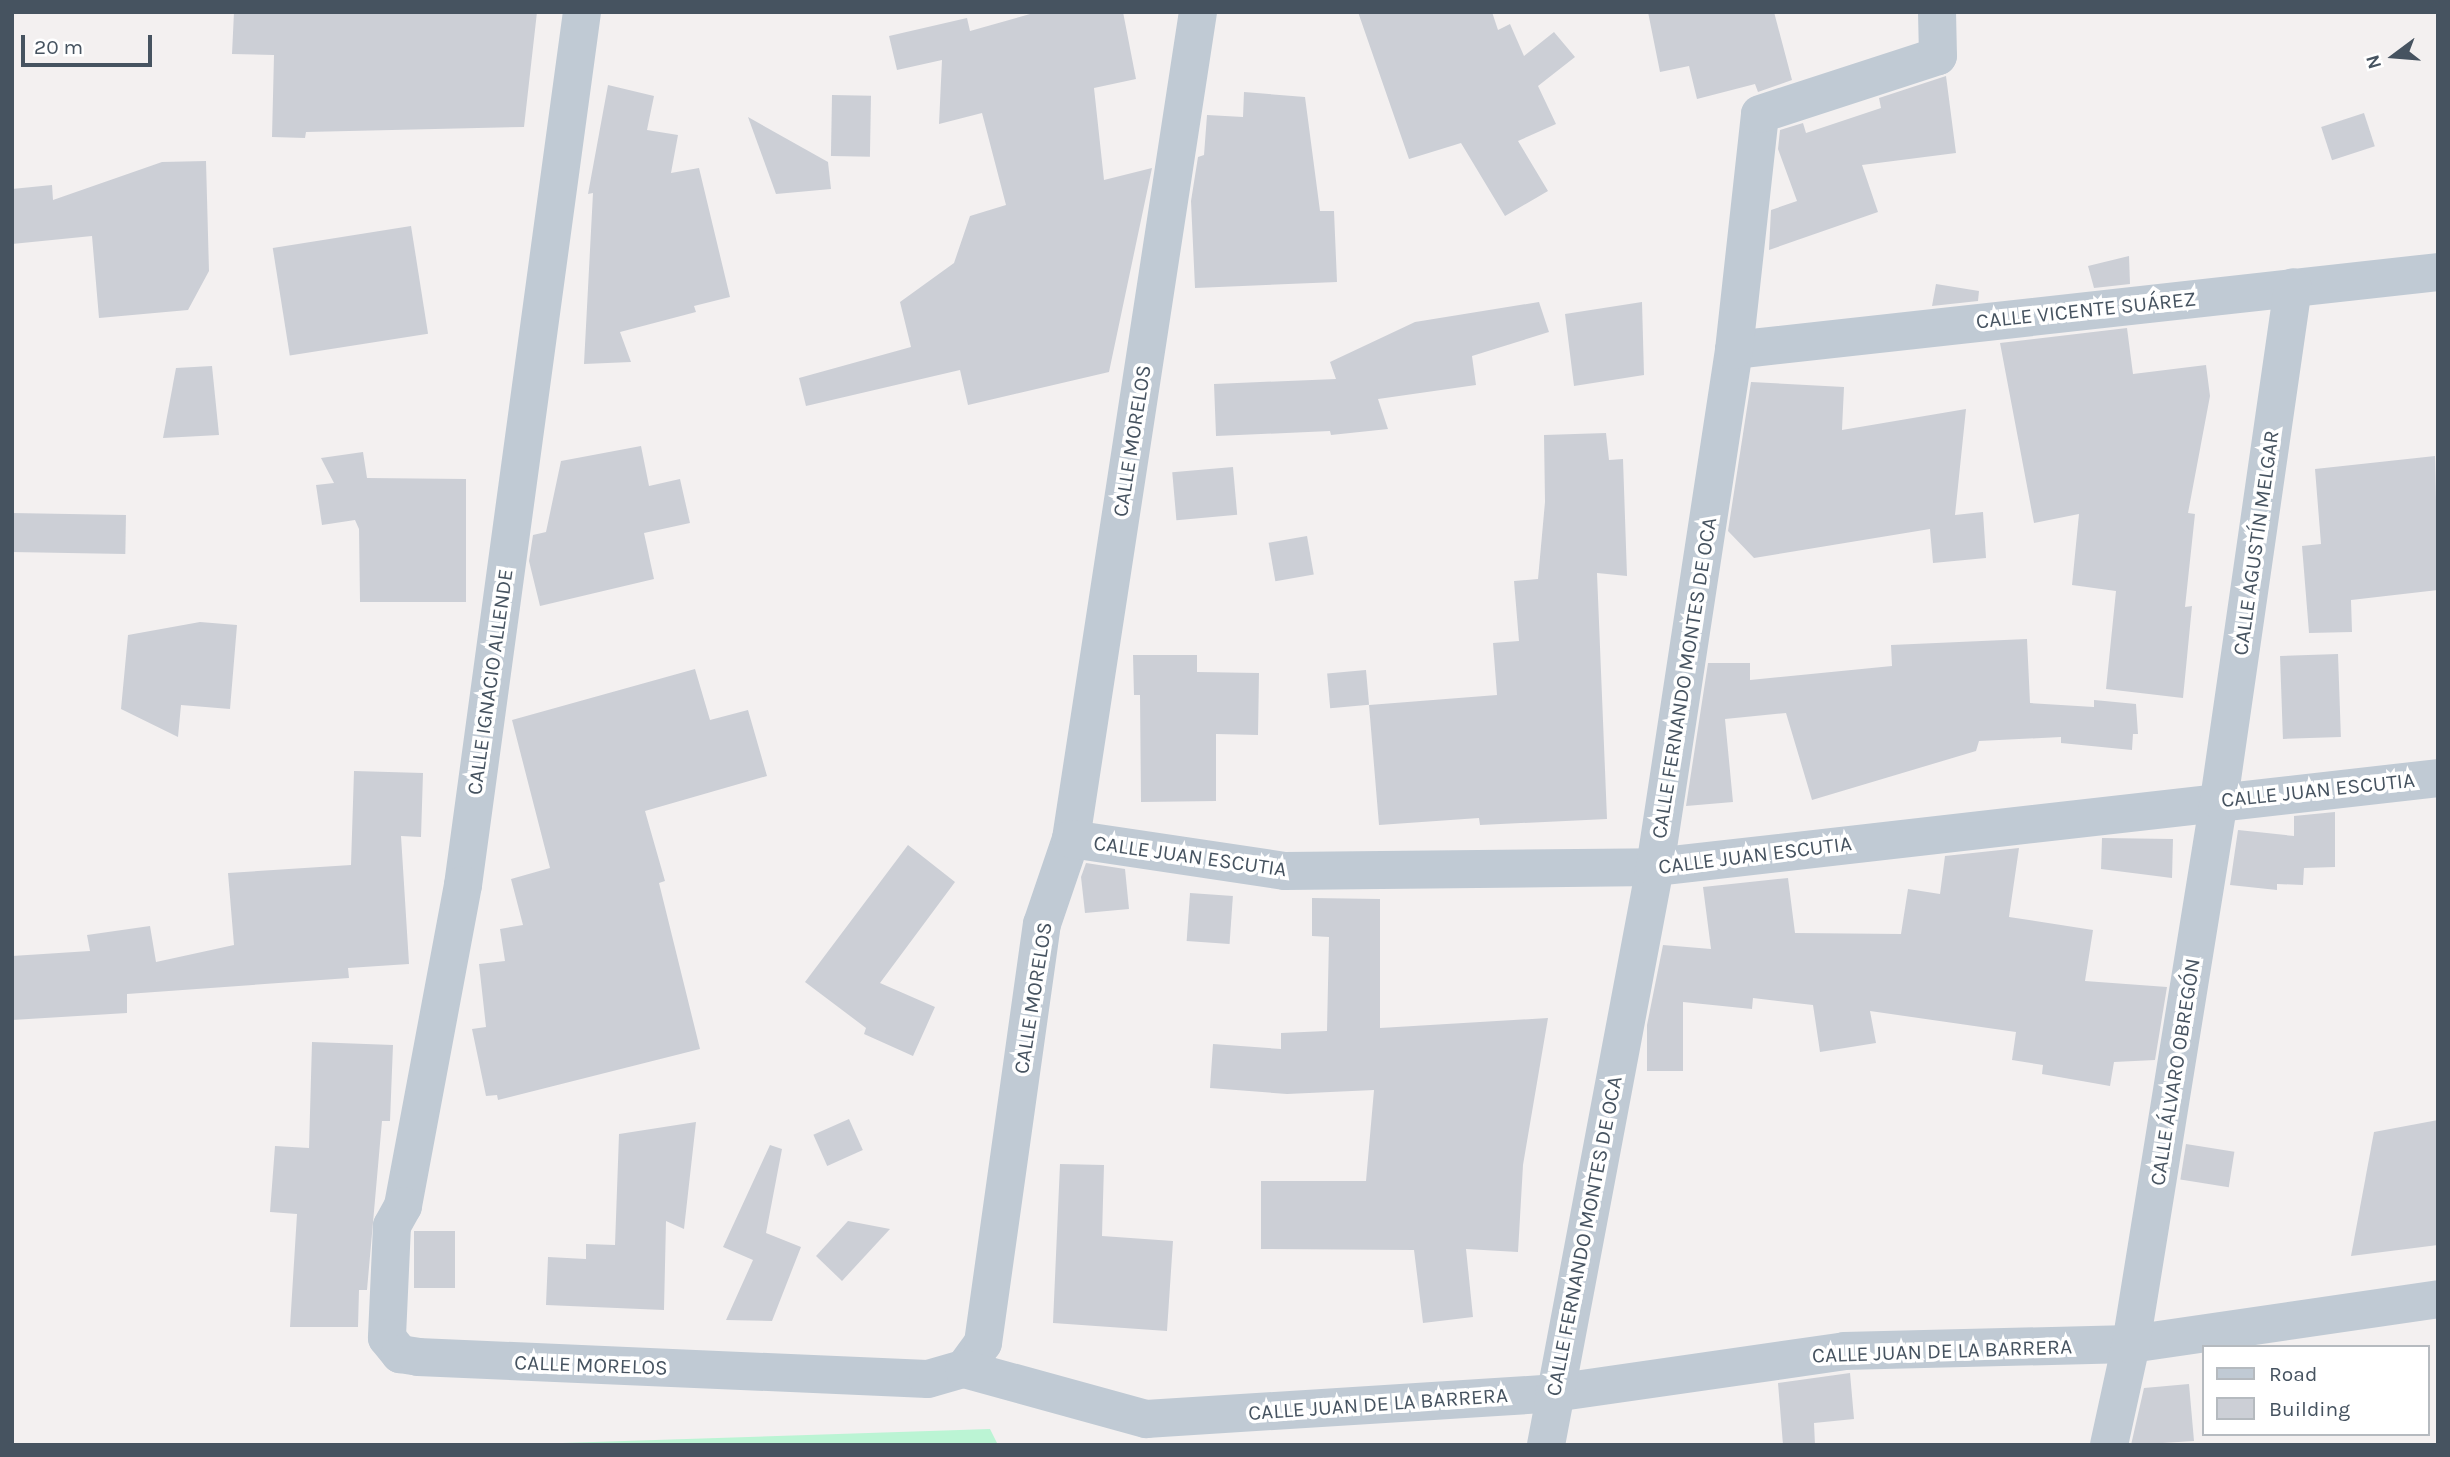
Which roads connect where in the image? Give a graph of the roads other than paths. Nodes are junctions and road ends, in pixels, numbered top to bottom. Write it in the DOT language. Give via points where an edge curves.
graph roads {
  1 [pos="582,12"];
  2 [pos="1198,12"];
  3 [pos="1937,12"];
  4 [pos="2438,272"];
  5 [pos="2293,287"];
  6 [pos="1734,350"];
  7 [pos="2438,778"];
  8 [pos="2219,800"];
  9 [pos="1071,839"];
  10 [pos="1655,867"];
  11 [pos="2438,1299"];
  12 [pos="2131,1344"];
  13 [pos="391,1347"];
  14 [pos="964,1369"];
  15 [pos="1554,1393"];
  16 [pos="1546,1445"];
  17 [pos="2109,1445"];
  1 -- 13 [label="street, CALLE IGNACIO ALLENDE" via="463,885 403,1206 391,1226 387,1338"];
  2 -- 9 [label="street, CALLE MORELOS"];
  3 -- 6 [label="street, CALLE FERNANDO MONTES DE OCA" via="1938,56 1760,114"];
  4 -- 5 [label="street, CALLE VICENTE SUÁREZ"];
  5 -- 6 [label="street, CALLE VICENTE SUÁREZ"];
  5 -- 8 [label="street, CALLE AGUSTÍN MELGAR"];
  6 -- 10 [label="street, CALLE FERNANDO MONTES DE OCA"];
  7 -- 8 [label="street, CALLE JUAN ESCUTIA"];
  8 -- 10 [label="street, CALLE JUAN ESCUTIA"];
  8 -- 12 [label="street, CALLE ÁLVARO OBREGÓN"];
  9 -- 10 [label="street, CALLE JUAN ESCUTIA" via="1285,871"];
  9 -- 14 [label="street, CALLE MORELOS" via="1042,924 983,1343"];
  10 -- 15 [label="street, CALLE FERNANDO MONTES DE OCA"];
  11 -- 12 [label="street, CALLE JUAN DE LA BARRERA"];
  12 -- 15 [label="street, CALLE JUAN DE LA BARRERA" via="1844,1350"];
  12 -- 17 [label="street, CALLE ÁLVARO OBREGÓN"];
  13 -- 14 [label="street, CALLE MORELOS" via="418,1357 915,1379"];
  14 -- 15 [label="street, CALLE JUAN DE LA BARRERA" via="1146,1419"];
  15 -- 16 [label="street, CALLE FERNANDO MONTES DE OCA"];
}
